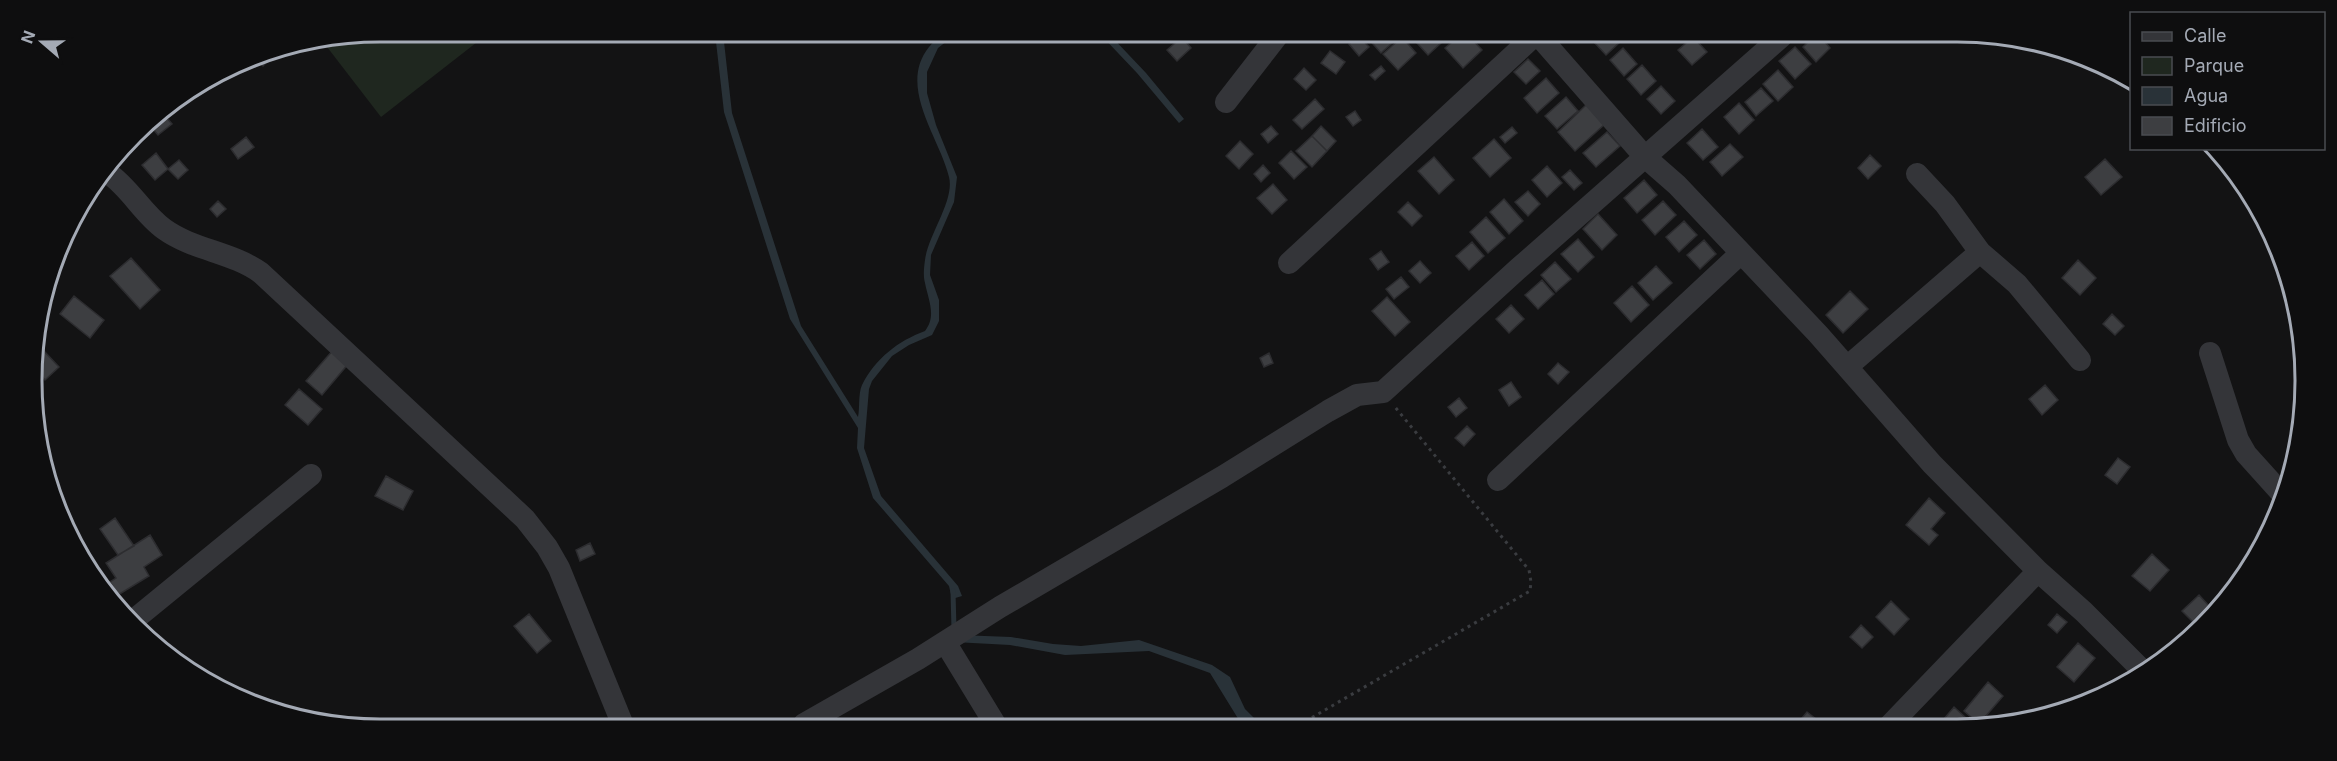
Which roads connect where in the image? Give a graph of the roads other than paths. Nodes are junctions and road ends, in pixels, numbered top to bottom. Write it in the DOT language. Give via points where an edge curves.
graph roads {
  1 [pos="1273,42"];
  2 [pos="1528,42"];
  3 [pos="1544,42"];
  4 [pos="1775,42"];
  5 [pos="1226,102"];
  6 [pos="1645,157"];
  7 [pos="1917,174"];
  8 [pos="111,175"];
  9 [pos="1980,252"];
  10 [pos="1740,254"];
  11 [pos="1289,263"];
  12 [pos="2210,352"];
  13 [pos="2079,360"];
  14 [pos="1847,367"];
  15 [pos="311,475"];
  16 [pos="1498,480"];
  17 [pos="2277,489"];
  18 [pos="2038,571"];
  19 [pos="138,617"];
  20 [pos="951,638"];
  21 [pos="2138,666"];
  22 [pos="620,719"];
  23 [pos="813,719"];
  24 [pos="992,719"];
  25 [pos="1896,719"];
  1 -- 5 [label="street"];
  2 -- 11 [label="street"];
  3 -- 6 [label="street"];
  4 -- 6 [label="street"];
  6 -- 10 [label="street" via="1677,185"];
  6 -- 20 [label="street" via="1383,392 1357,395 1328,411"];
  7 -- 9 [label="street"];
  8 -- 22 [label="street" via="163,228 188,243 249,264 261,273 525,519 560,568"];
  9 -- 13 [label="street" via="2017,284"];
  9 -- 14 [label="street"];
  10 -- 14 [label="street"];
  10 -- 16 [label="street"];
  12 -- 17 [label="street" via="2238,440"];
  14 -- 18 [label="street" via="1932,464"];
  15 -- 19 [label="street"];
  18 -- 21 [label="street"];
  18 -- 25 [label="street"];
  20 -- 23 [label="street"];
  20 -- 24 [label="street"];
}
